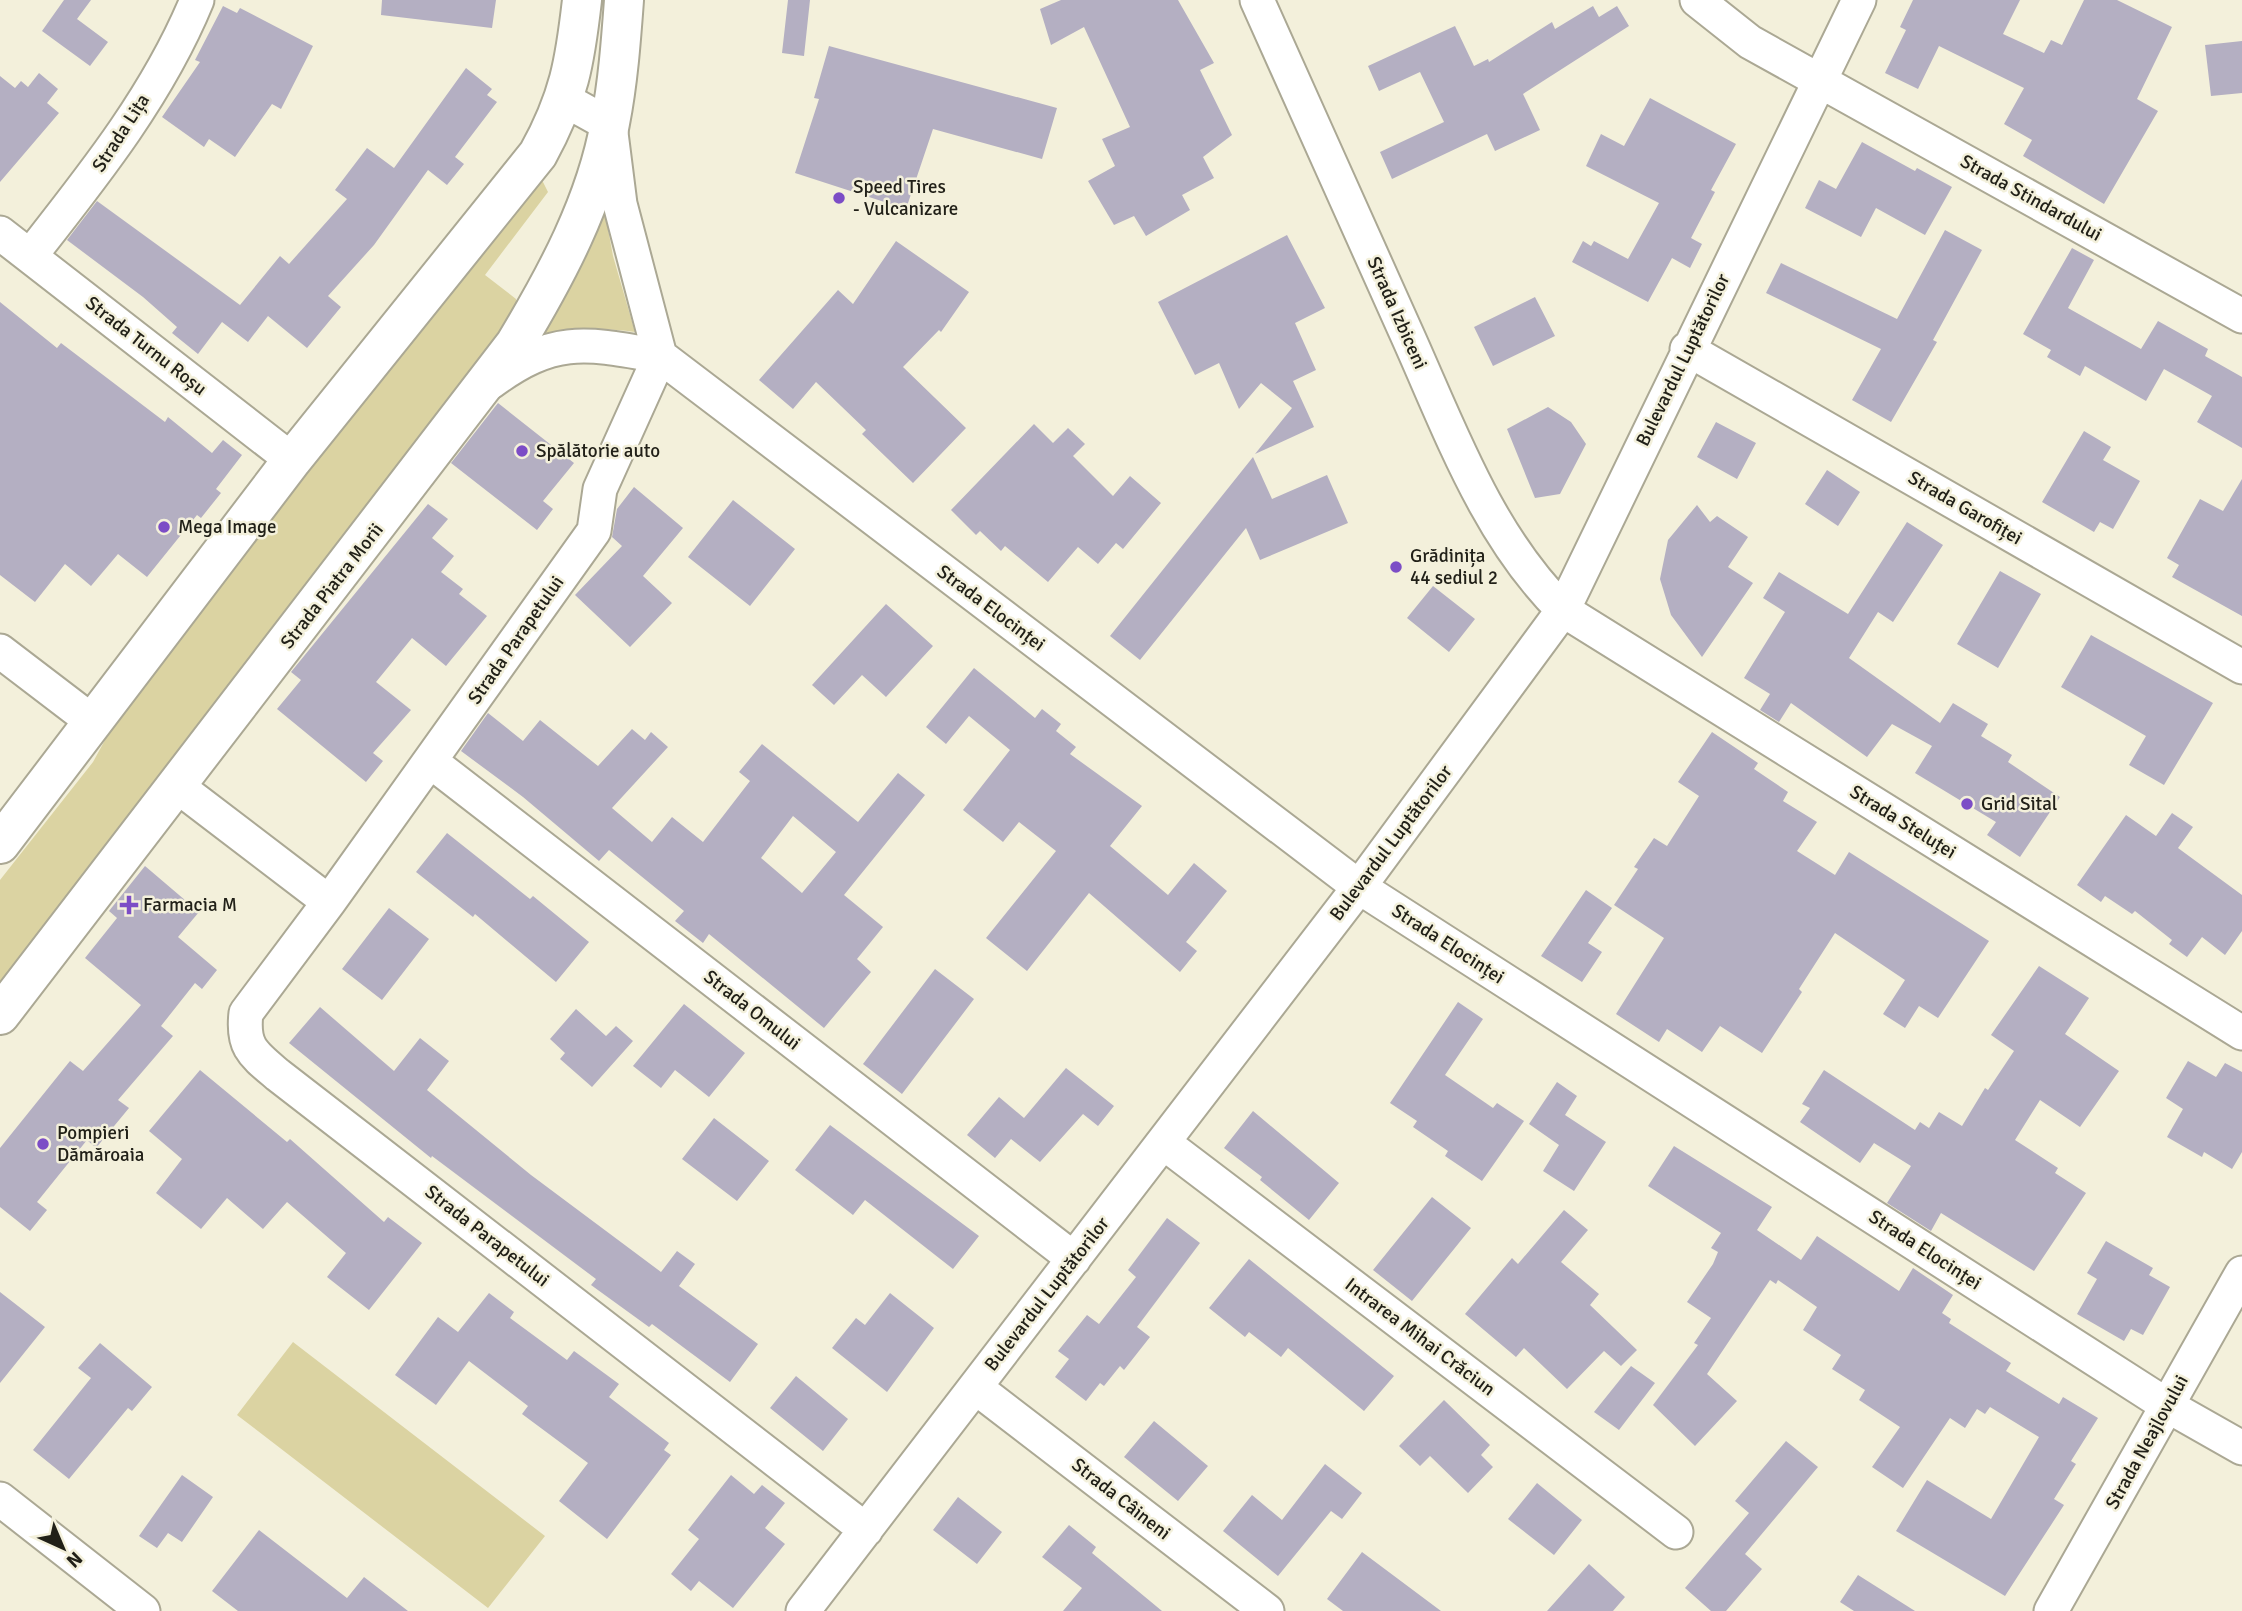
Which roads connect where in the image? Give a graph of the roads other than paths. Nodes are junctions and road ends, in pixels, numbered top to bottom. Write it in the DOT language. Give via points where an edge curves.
graph roads {
  1 [pos="197,0"];
  2 [pos="582,0"];
  3 [pos="624,0"];
  4 [pos="1257,0"];
  5 [pos="1697,0"];
  6 [pos="1858,0"];
  7 [pos="1820,79"];
  8 [pos="565,100"];
  9 [pos="610,125"];
  10 [pos="0,233"];
  11 [pos="30,256"];
  12 [pos="2242,316"];
  13 [pos="1687,349"];
  14 [pos="660,356"];
  15 [pos="486,385"];
  16 [pos="292,460"];
  17 [pos="1563,610"];
  18 [pos="0,651"];
  19 [pos="2242,667"];
  20 [pos="93,722"];
  21 [pos="430,761"];
  22 [pos="177,786"];
  23 [pos="0,844"];
  24 [pos="1359,887"];
  25 [pos="330,902"];
  26 [pos="0,1016"];
  27 [pos="2242,1033"];
  28 [pos="1164,1143"];
  29 [pos="1074,1259"];
  30 [pos="2242,1273"];
  31 [pos="975,1387"];
  32 [pos="2168,1406"];
  33 [pos="2242,1448"];
  34 [pos="0,1499"];
  35 [pos="866,1530"];
  36 [pos="1676,1532"];
  37 [pos="142,1611"];
  38 [pos="803,1611"];
  39 [pos="1267,1611"];
  40 [pos="2051,1611"];
  1 -- 11 [label="street, Strada Lița" via="116,146"];
  2 -- 8 [label="street" via="575,66"];
  3 -- 9 [label="street, Strada Piatra Morii"];
  4 -- 17 [label="street, Strada Izbiceni" via="1490,513 1532,579"];
  5 -- 7 [label="street, Strada Stindardului" via="1751,42"];
  6 -- 7 [label="street, Bulevardul Luptătorilor"];
  7 -- 12 [label="street, Strada Stindardului"];
  7 -- 13 [label="street, Bulevardul Luptătorilor"];
  8 -- 9 [label="street"];
  8 -- 16 [label="street" via="523,177"];
  9 -- 14 [label="street" via="620,204"];
  9 -- 15 [label="street, Strada Piatra Morii" via="564,257"];
  10 -- 11 [label="street, Strada Turnu Roșu"];
  11 -- 16 [label="street, Strada Turnu Roșu"];
  13 -- 17 [label="street, Bulevardul Luptătorilor"];
  13 -- 19 [label="street, Strada Garofiței"];
  14 -- 15 [label="street" via="571,345 517,362"];
  14 -- 21 [label="street, Strada Parapetului" via="600,489 594,531"];
  14 -- 24 [label="street, Strada Elocinței"];
  15 -- 22 [label="street, Strada Piatra Morii"];
  16 -- 20 [label="street"];
  17 -- 24 [label="street, Bulevardul Luptătorilor"];
  17 -- 27 [label="street, Strada Steluței"];
  18 -- 20 [label="street"];
  20 -- 23 [label="street"];
  21 -- 25 [label="street, Strada Parapetului"];
  21 -- 29 [label="street, Strada Omului"];
  22 -- 25 [label="street"];
  22 -- 26 [label="street, Strada Piatra Morii"];
  24 -- 28 [label="street, Bulevardul Luptătorilor"];
  24 -- 32 [label="street, Strada Elocinței"];
  25 -- 35 [label="street, Strada Parapetului" via="246,1013 244,1035 253,1055"];
  28 -- 29 [label="street, Bulevardul Luptătorilor"];
  28 -- 36 [label="street, Intrarea Mihai Crăciun"];
  29 -- 31 [label="street, Bulevardul Luptătorilor"];
  30 -- 32 [label="street, Strada Neajlovului"];
  31 -- 35 [label="street, Bulevardul Luptătorilor"];
  31 -- 39 [label="street, Strada Câineni"];
  32 -- 33 [label="street, Strada Elocinței"];
  32 -- 40 [label="street, Strada Neajlovului"];
  34 -- 37 [label="street"];
  35 -- 38 [label="street, Bulevardul Luptătorilor"];
}
